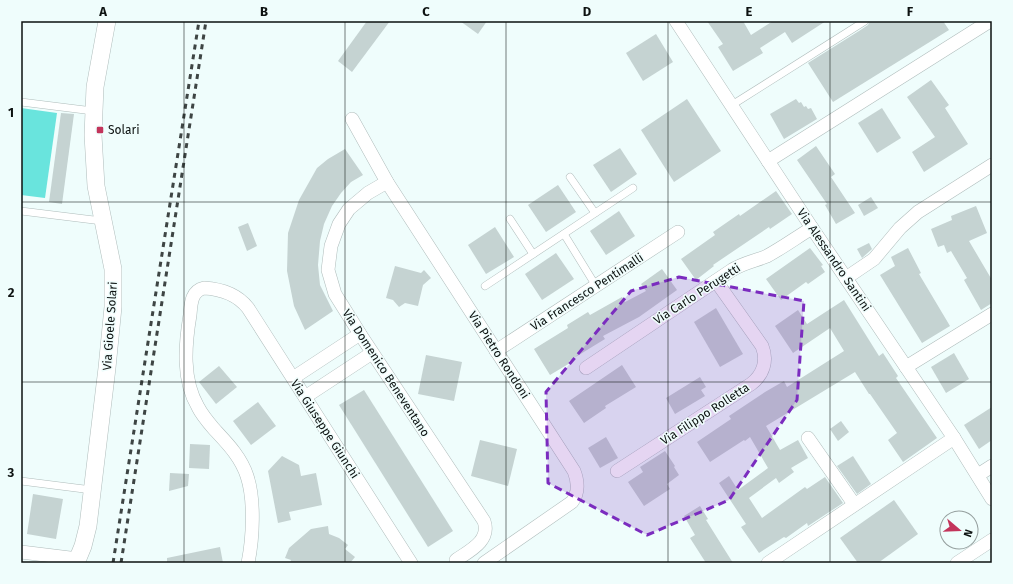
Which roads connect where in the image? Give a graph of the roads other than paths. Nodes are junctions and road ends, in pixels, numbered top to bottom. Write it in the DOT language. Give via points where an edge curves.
graph roads {
  1 [pos="107,21"];
  2 [pos="676,21"];
  3 [pos="865,21"];
  4 [pos="990,21"];
  5 [pos="21,102"];
  6 [pos="732,106"];
  7 [pos="93,111"];
  8 [pos="352,119"];
  9 [pos="768,161"];
  10 [pos="992,165"];
  11 [pos="570,177"];
  12 [pos="387,182"];
  13 [pos="633,188"];
  14 [pos="21,211"];
  15 [pos="595,213"];
  16 [pos="510,219"];
  17 [pos="102,221"];
  18 [pos="812,228"];
  19 [pos="678,232"];
  20 [pos="564,234"];
  21 [pos="533,254"];
  22 [pos="846,278"];
  23 [pos="716,281"];
  24 [pos="485,286"];
  25 [pos="596,286"];
  26 [pos="992,314"];
  27 [pos="360,334"];
  28 [pos="496,351"];
  29 [pos="372,353"];
  30 [pos="906,367"];
  31 [pos="586,368"];
  32 [pos="293,378"];
  33 [pos="305,397"];
  34 [pos="808,438"];
  35 [pos="954,438"];
  36 [pos="992,466"];
  37 [pos="617,471"];
  38 [pos="978,475"];
  39 [pos="21,481"];
  40 [pos="92,490"];
  41 [pos="992,499"];
  42 [pos="854,504"];
  43 [pos="992,540"];
  44 [pos="21,552"];
  45 [pos="456,560"];
  46 [pos="77,561"];
  47 [pos="248,563"];
  48 [pos="411,563"];
  49 [pos="484,563"];
  50 [pos="768,563"];
  51 [pos="957,563"];
  1 -- 7 [label="street, Via Gioele Solari" via="97,72"];
  2 -- 6 [label="street, Via Alessandro Santini"];
  3 -- 6 [label="lane"];
  4 -- 9 [label="street"];
  5 -- 7 [label="lane"];
  6 -- 9 [label="street, Via Alessandro Santini"];
  7 -- 17 [label="street, Via Gioele Solari" via="95,174"];
  8 -- 12 [label="street, Via Pietro Rondoni"];
  9 -- 18 [label="street, Via Alessandro Santini"];
  10 -- 22 [label="street" via="914,215 874,259"];
  11 -- 15 [label="lane"];
  12 -- 27 [label="street, Via Domenico Beneventano" via="368,192 349,209 339,224 331,246 328,270 335,294"];
  12 -- 28 [label="street, Via Pietro Rondoni"];
  13 -- 15 [label="lane"];
  14 -- 17 [label="lane"];
  15 -- 20 [label="lane"];
  16 -- 21 [label="lane"];
  17 -- 40 [label="street, Via Gioele Solari" via="113,269 113,307"];
  18 -- 22 [label="street, Via Alessandro Santini"];
  18 -- 23 [label="street, Via Carlo Perugetti" via="772,253 738,266"];
  19 -- 25 [label="street, Via Francesco Pentimalli"];
  20 -- 21 [label="lane"];
  20 -- 25 [label="lane"];
  21 -- 24 [label="lane"];
  22 -- 30 [label="street, Via Alessandro Santini"];
  23 -- 31 [label="street, Via Carlo Perugetti"];
  23 -- 37 [label="street, Via Filippo Rolletta" via="762,346 765,358 761,373 751,384"];
  25 -- 28 [label="street, Via Francesco Pentimalli"];
  26 -- 30 [label="street"];
  27 -- 29 [label="street, Via Domenico Beneventano"];
  27 -- 32 [label="street"];
  28 -- 49 [label="street, Via Pietro Rondoni" via="574,472 577,486 574,499 569,504"];
  29 -- 33 [label="street"];
  29 -- 45 [label="street, Via Domenico Beneventano" via="485,524 483,540"];
  30 -- 35 [label="street, Via Alessandro Santini"];
  32 -- 33 [label="street, Via Giuseppe Giunchi"];
  32 -- 47 [label="street, Via Giuseppe Giunchi" via="248,308 236,297 227,292 207,288 196,292 192,301 186,352 190,386 197,407 236,455 248,480 252,529"];
  33 -- 48 [label="street, Via Giuseppe Giunchi"];
  34 -- 42 [label="street"];
  35 -- 38 [label="street, Via Alessandro Santini"];
  35 -- 42 [label="street"];
  36 -- 38 [label="street"];
  38 -- 41 [label="street, Via Alessandro Santini"];
  39 -- 40 [label="lane"];
  40 -- 46 [label="street, Via Gioele Solari" via="87,533"];
  42 -- 50 [label="street"];
  43 -- 51 [label="street"];
  44 -- 46 [label="street, Via Gioele Solari"];
}
